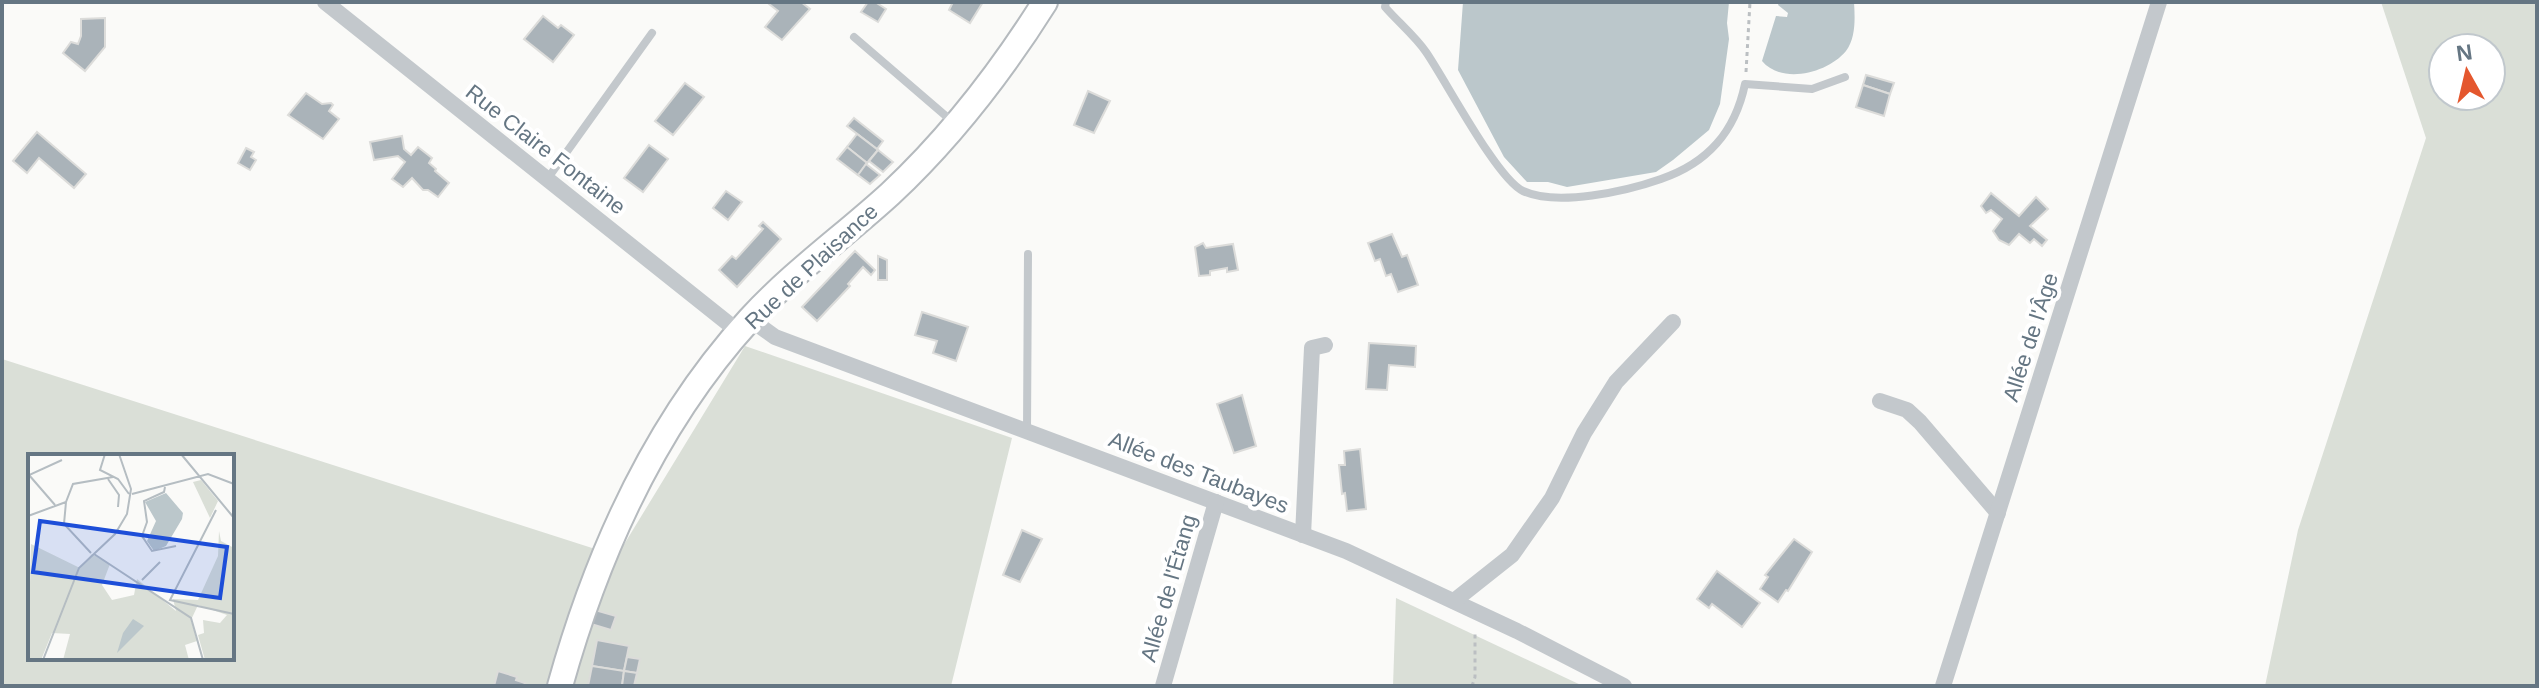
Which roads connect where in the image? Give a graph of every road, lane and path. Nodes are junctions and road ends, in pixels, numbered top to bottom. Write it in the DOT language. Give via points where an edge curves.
graph roads {
  1 [pos="325,2"];
  2 [pos="1045,2"];
  3 [pos="1386,2"];
  4 [pos="1750,2"];
  5 [pos="2159,2"];
  6 [pos="652,33"];
  7 [pos="854,37"];
  8 [pos="1845,77"];
  9 [pos="1745,84"];
  10 [pos="956,125"];
  11 [pos="548,178"];
  12 [pos="1028,254"];
  13 [pos="1673,322"];
  14 [pos="745,325"];
  15 [pos="1325,345"];
  16 [pos="1880,401"];
  17 [pos="1027,431"];
  18 [pos="1216,502"];
  19 [pos="1998,513"];
  20 [pos="1303,535"];
  21 [pos="1454,601"];
  22 [pos="1475,611"];
  23 [pos="560,686"];
  24 [pos="1163,686"];
  25 [pos="1472,686"];
  26 [pos="1624,686"];
  27 [pos="1943,686"];
  1 -- 11 [label="street, Rue Claire Fontaine"];
  2 -- 10 [label="main road, Rue de Plaisance"];
  3 -- 9 [label="lane" via="1425,49 1501,170 1521,191 1541,196 1611,192 1669,177 1720,142 1739,110"];
  4 -- 9 [label="path"];
  5 -- 19 [label="street, Allée de l'Âge"];
  6 -- 11 [label="lane"];
  7 -- 10 [label="lane"];
  8 -- 9 [label="lane" via="1812,89"];
  10 -- 14 [label="main road, Rue de Plaisance"];
  11 -- 14 [label="street, Rue Claire Fontaine"];
  12 -- 17 [label="lane"];
  13 -- 21 [label="street" via="1616,382 1552,498 1512,555"];
  14 -- 17 [label="street, Allée des Taubayes"];
  14 -- 23 [label="main road, Rue de Plaisance" via="693,391 632,494 584,607"];
  15 -- 20 [label="street" via="1312,348"];
  16 -- 19 [label="street" via="1907,410 1920,422"];
  17 -- 18 [label="street, Allée des Taubayes"];
  18 -- 20 [label="street, Allée des Taubayes"];
  18 -- 24 [label="street, Allée de l'Étang"];
  19 -- 27 [label="street, Allée de l'Âge"];
  20 -- 21 [label="street, Allée des Taubayes"];
  21 -- 22 [label="street, Allée des Taubayes"];
  22 -- 25 [label="path"];
  22 -- 26 [label="street, Allée des Taubayes"];
}
